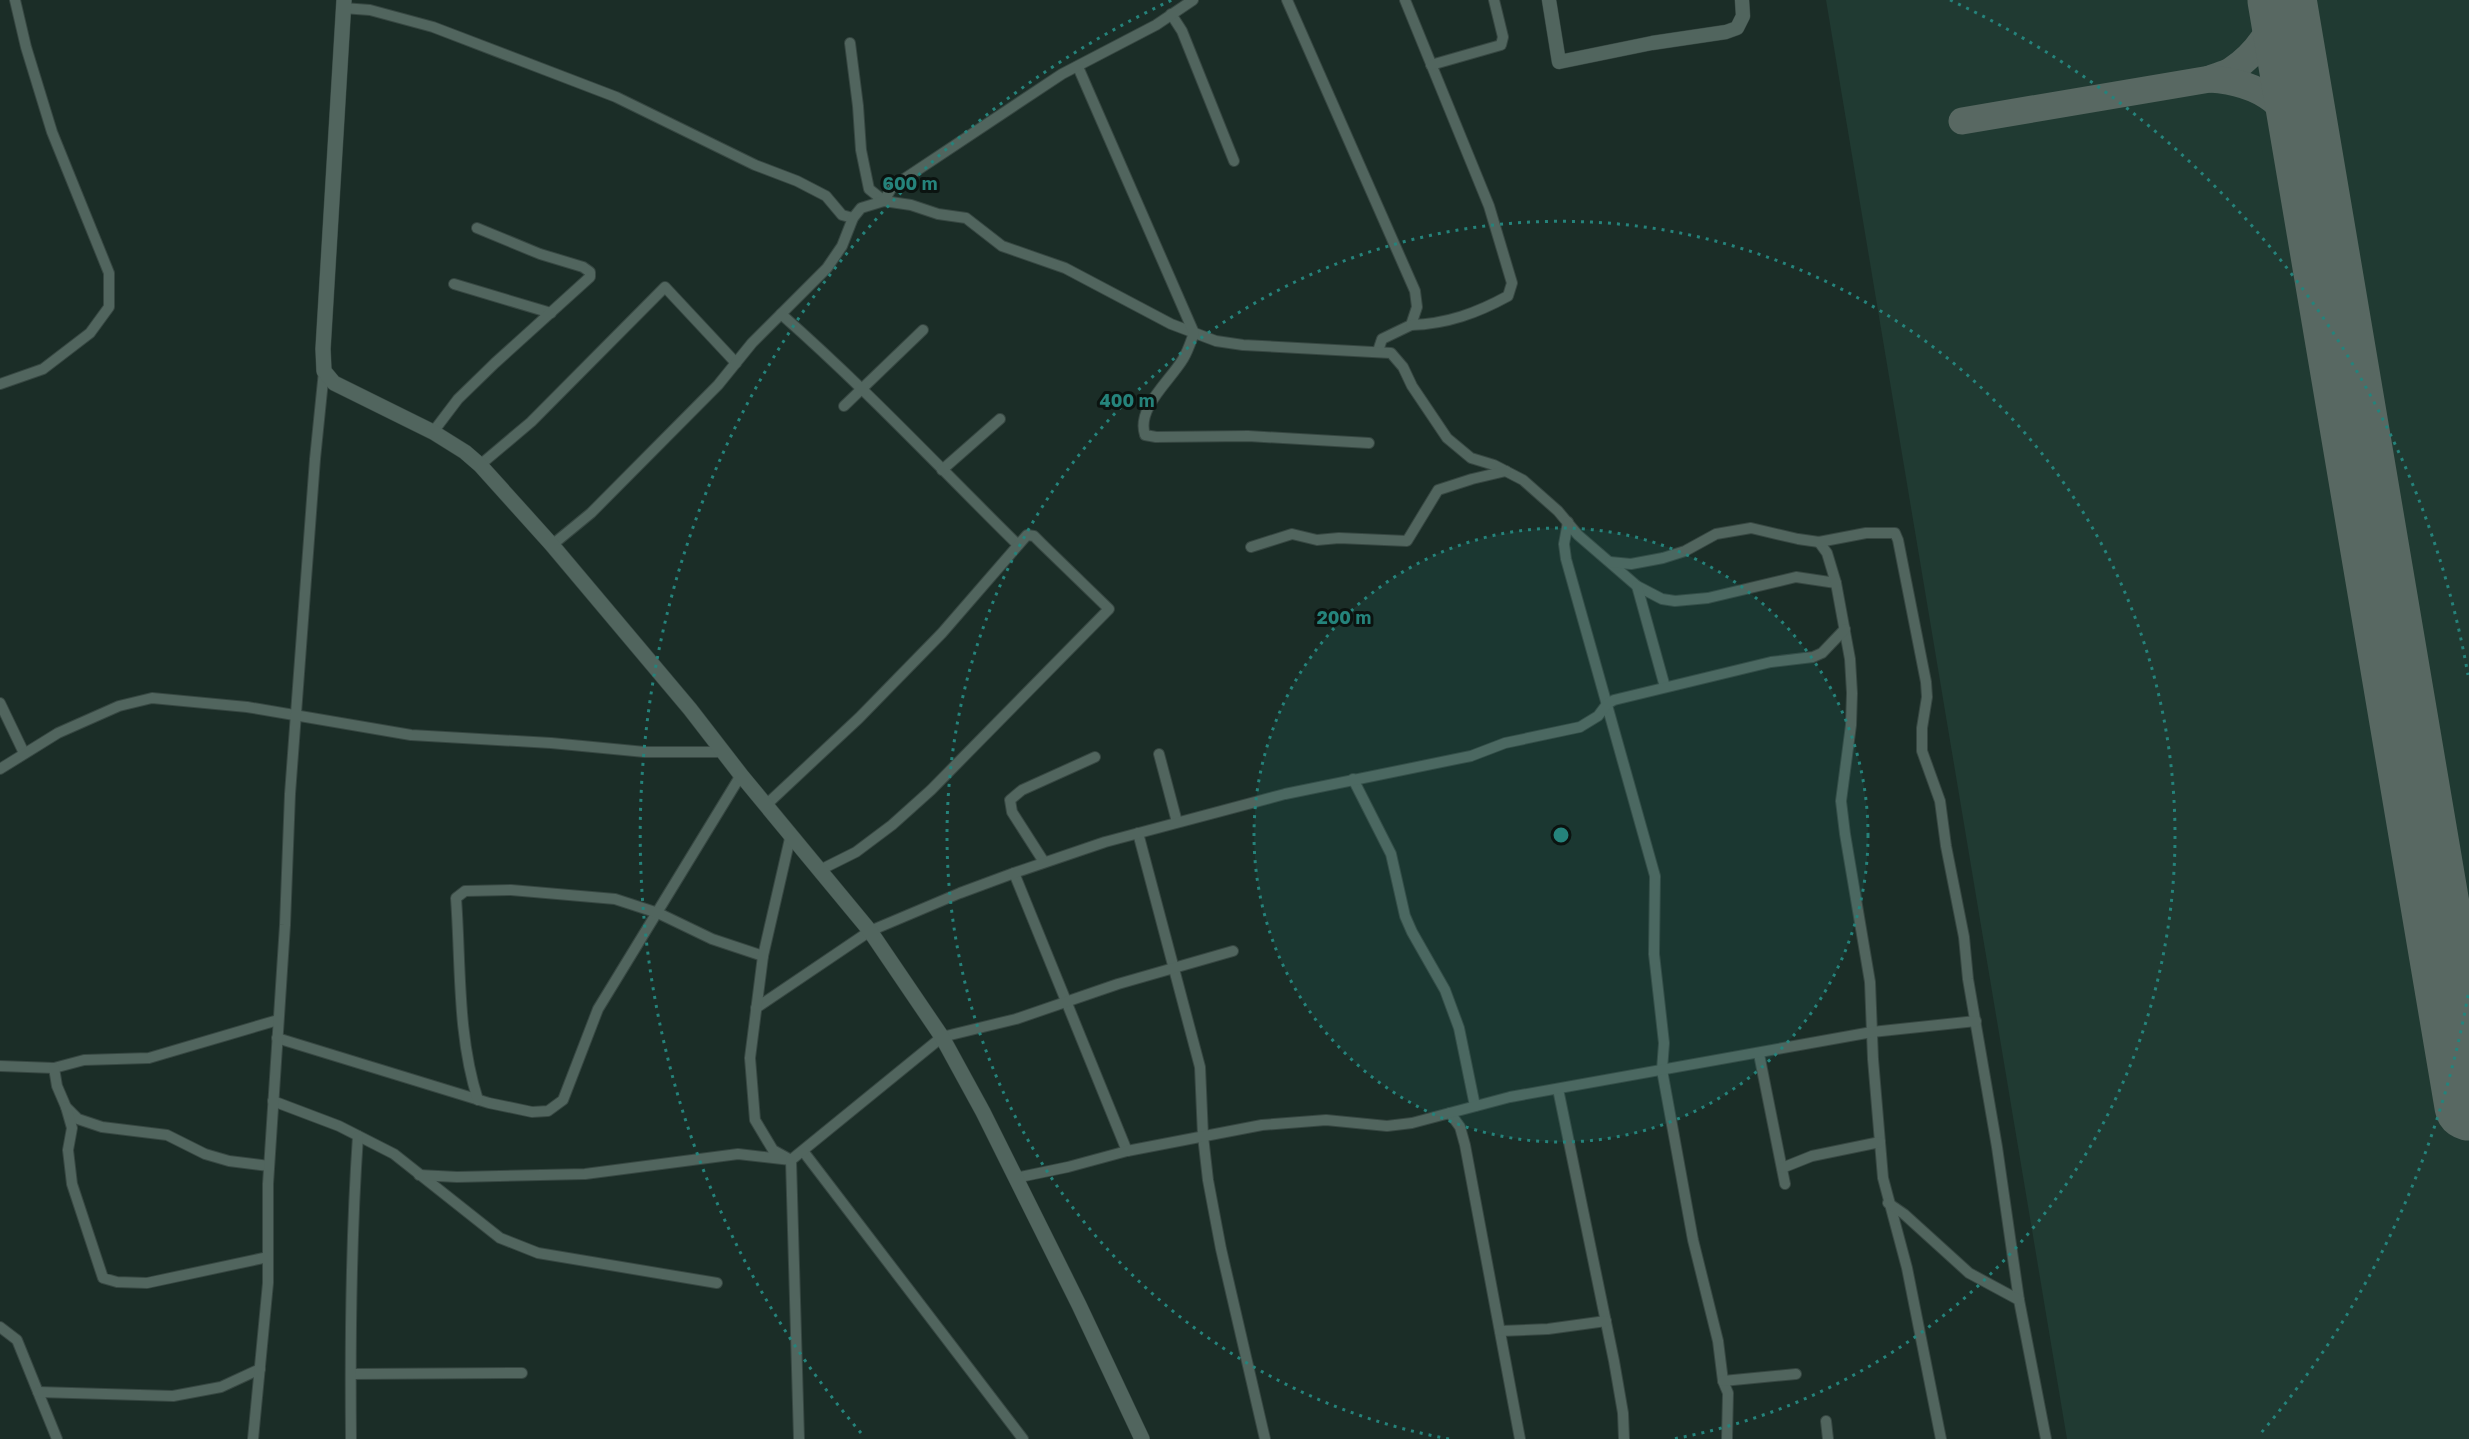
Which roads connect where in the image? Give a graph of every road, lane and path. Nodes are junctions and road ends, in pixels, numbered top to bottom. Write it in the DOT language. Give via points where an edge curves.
graph roads {
  1 [pos="15,0"];
  2 [pos="1193,0"];
  3 [pos="1287,0"];
  4 [pos="1405,0"];
  5 [pos="1494,0"];
  6 [pos="1549,0"];
  7 [pos="1742,0"];
  8 [pos="344,4"];
  9 [pos="1171,14"];
  10 [pos="850,43"];
  11 [pos="1431,65"];
  12 [pos="1078,67"];
  13 [pos="1234,161"];
  14 [pos="884,201"];
  15 [pos="854,218"];
  16 [pos="477,228"];
  17 [pos="454,284"];
  18 [pos="551,313"];
  19 [pos="781,314"];
  20 [pos="1411,325"];
  21 [pos="923,330"];
  22 [pos="1194,333"];
  23 [pos="1378,351"];
  24 [pos="736,363"];
  25 [pos="324,371"];
  26 [pos="0,384"];
  27 [pos="862,388"];
  28 [pos="844,406"];
  29 [pos="1000,419"];
  30 [pos="434,432"];
  31 [pos="1369,443"];
  32 [pos="480,465"];
  33 [pos="942,470"];
  34 [pos="1506,471"];
  35 [pos="1568,522"];
  36 [pos="1819,542"];
  37 [pos="552,545"];
  38 [pos="1018,545"];
  39 [pos="1251,547"];
  40 [pos="1610,562"];
  41 [pos="1836,583"];
  42 [pos="1637,586"];
  43 [pos="1845,629"];
  44 [pos="1665,687"];
  45 [pos="0,702"];
  46 [pos="1607,704"];
  47 [pos="295,714"];
  48 [pos="724,752"];
  49 [pos="24,753"];
  50 [pos="1159,754"];
  51 [pos="1095,757"];
  52 [pos="0,769"];
  53 [pos="741,775"];
  54 [pos="1353,779"];
  55 [pos="766,805"];
  56 [pos="1177,822"];
  57 [pos="1138,833"];
  58 [pos="791,834"];
  59 [pos="1044,862"];
  60 [pos="820,870"];
  61 [pos="1014,873"];
  62 [pos="658,913"];
  63 [pos="870,931"];
  64 [pos="1233,951"];
  65 [pos="763,956"];
  66 [pos="1172,969"];
  67 [pos="1065,1002"];
  68 [pos="756,1008"];
  69 [pos="278,1020"];
  70 [pos="1976,1021"];
  71 [pos="1872,1032"];
  72 [pos="942,1037"];
  73 [pos="277,1038"];
  74 [pos="1759,1053"];
  75 [pos="0,1066"];
  76 [pos="54,1068"];
  77 [pos="1662,1070"];
  78 [pos="1558,1089"];
  79 [pos="478,1100"];
  80 [pos="273,1101"];
  81 [pos="1475,1106"];
  82 [pos="66,1107"];
  83 [pos="1450,1113"];
  84 [pos="358,1136"];
  85 [pos="1203,1136"];
  86 [pos="1880,1142"];
  87 [pos="803,1151"];
  88 [pos="1127,1151"];
  89 [pos="791,1160"];
  90 [pos="269,1166"];
  91 [pos="1782,1168"];
  92 [pos="419,1175"];
  93 [pos="1015,1178"];
  94 [pos="1785,1184"];
  95 [pos="1888,1203"];
  96 [pos="268,1257"];
  97 [pos="717,1283"];
  98 [pos="2019,1300"];
  99 [pos="1606,1321"];
  100 [pos="0,1327"];
  101 [pos="1500,1332"];
  102 [pos="260,1369"];
  103 [pos="522,1373"];
  104 [pos="351,1374"];
  105 [pos="1796,1374"];
  106 [pos="1723,1381"];
  107 [pos="39,1392"];
  108 [pos="1826,1421"];
  109 [pos="57,1439"];
  110 [pos="253,1439"];
  111 [pos="351,1439"];
  112 [pos="799,1439"];
  113 [pos="1023,1439"];
  114 [pos="1142,1439"];
  115 [pos="1265,1439"];
  116 [pos="1520,1439"];
  117 [pos="1624,1439"];
  118 [pos="1727,1439"];
  119 [pos="1828,1439"];
  120 [pos="1941,1439"];
  121 [pos="2046,1439"];
  1 -- 26 [label="street" via="52,132 109,273 109,307 90,333 43,369"];
  2 -- 9 [label="street"];
  3 -- 20 [label="street" via="1415,291 1417,307"];
  4 -- 11 [label="street"];
  5 -- 11 [label="street" via="1502,45"];
  6 -- 7 [label="street" via="1560,62 1726,32 1737,28 1743,16"];
  8 -- 15 [label="street" via="433,27 616,97 797,181 826,196 842,215"];
  8 -- 25 [label="main road"];
  9 -- 12 [label="street"];
  9 -- 13 [label="street" via="1182,31"];
  10 -- 14 [label="street" via="869,189"];
  11 -- 20 [label="street" via="1489,206 1512,289 1508,296 1481,311 1434,324"];
  12 -- 14 [label="street" via="892,187"];
  12 -- 22 [label="street"];
  14 -- 15 [label="street" via="861,208"];
  14 -- 22 [label="street" via="966,218 1002,246 1065,268"];
  15 -- 19 [label="street" via="827,268"];
  16 -- 18 [label="street" via="590,272 589,279"];
  17 -- 18 [label="street"];
  18 -- 30 [label="street" via="458,399"];
  19 -- 24 [label="street"];
  19 -- 27 [label="street"];
  20 -- 23 [label="street" via="1382,339"];
  21 -- 27 [label="street"];
  22 -- 23 [label="street" via="1243,345"];
  22 -- 31 [label="street" via="1184,358 1147,411 1142,425 1145,435"];
  23 -- 34 [label="street" via="1396,357 1447,438 1471,458"];
  24 -- 32 [label="street" via="665,287 531,422"];
  24 -- 37 [label="street" via="591,513"];
  25 -- 30 [label="main road" via="334,383"];
  25 -- 47 [label="street"];
  27 -- 28 [label="street"];
  27 -- 33 [label="street"];
  29 -- 33 [label="street"];
  30 -- 32 [label="main road"];
  32 -- 37 [label="main road"];
  33 -- 38 [label="street"];
  34 -- 35 [label="street" via="1523,480"];
  34 -- 39 [label="street" via="1438,490 1407,541 1317,540 1292,534"];
  35 -- 40 [label="street"];
  35 -- 46 [label="street" via="1566,559"];
  36 -- 40 [label="street" via="1752,528 1716,534 1664,558 1631,564"];
  36 -- 41 [label="street" via="1827,553"];
  36 -- 70 [label="street" via="1886,531 1895,533 1898,540 1926,682 1922,751 1941,801"];
  37 -- 48 [label="main road"];
  38 -- 55 [label="street" via="942,633"];
  38 -- 60 [label="street" via="1027,535 1034,536 1108,609 971,751 907,811 856,852"];
  40 -- 42 [label="street"];
  41 -- 42 [label="street" via="1796,577 1708,598 1675,601"];
  41 -- 43 [label="street"];
  42 -- 44 [label="street"];
  43 -- 44 [label="street" via="1813,657 1771,662"];
  43 -- 71 [label="street" via="1852,693 1841,801 1870,982"];
  44 -- 46 [label="street"];
  45 -- 49 [label="street"];
  46 -- 54 [label="street" via="1598,716 1570,729 1471,756"];
  46 -- 77 [label="street" via="1655,876 1654,954 1664,1036"];
  47 -- 48 [label="street" via="411,735 645,752"];
  47 -- 49 [label="street" via="152,698 119,706"];
  47 -- 69 [label="street"];
  48 -- 53 [label="main road"];
  49 -- 52 [label="street"];
  50 -- 56 [label="street"];
  51 -- 59 [label="street" via="1022,790 1010,800 1012,812"];
  53 -- 55 [label="main road"];
  53 -- 62 [label="street"];
  54 -- 56 [label="street"];
  54 -- 81 [label="street" via="1391,854 1405,916 1445,990 1459,1028"];
  55 -- 58 [label="main road"];
  56 -- 57 [label="street"];
  57 -- 59 [label="street"];
  57 -- 66 [label="street"];
  58 -- 60 [label="main road"];
  58 -- 65 [label="street"];
  59 -- 61 [label="street"];
  60 -- 63 [label="main road"];
  61 -- 63 [label="street"];
  61 -- 67 [label="street"];
  62 -- 65 [label="street" via="712,939"];
  62 -- 79 [label="street" via="598,1009 563,1100 548,1111 532,1112"];
  62 -- 79 [label="street" via="615,899 511,890 465,891 456,898 468,1060"];
  63 -- 68 [label="street"];
  63 -- 72 [label="main road"];
  64 -- 66 [label="street"];
  65 -- 68 [label="street"];
  66 -- 67 [label="street"];
  66 -- 85 [label="street" via="1200,1067"];
  67 -- 72 [label="street"];
  67 -- 88 [label="street"];
  68 -- 89 [label="street" via="750,1058 755,1120 773,1150"];
  69 -- 73 [label="street"];
  69 -- 76 [label="street" via="149,1058 84,1060"];
  70 -- 71 [label="street"];
  70 -- 98 [label="street"];
  71 -- 74 [label="street"];
  71 -- 86 [label="street"];
  72 -- 87 [label="street"];
  72 -- 93 [label="main road"];
  73 -- 79 [label="street"];
  73 -- 80 [label="street"];
  74 -- 77 [label="street"];
  74 -- 91 [label="street"];
  75 -- 76 [label="street"];
  76 -- 82 [label="street"];
  77 -- 78 [label="street"];
  77 -- 106 [label="street"];
  78 -- 81 [label="street"];
  78 -- 99 [label="street"];
  80 -- 84 [label="street"];
  80 -- 90 [label="street"];
  81 -- 83 [label="street"];
  82 -- 90 [label="street" via="78,1119 102,1127 167,1135 205,1154"];
  82 -- 96 [label="street" via="72,1128 72,1184 103,1278 147,1283"];
  83 -- 85 [label="street" via="1387,1126 1326,1120 1262,1125"];
  83 -- 101 [label="street" via="1460,1127 1465,1145"];
  84 -- 92 [label="street" via="394,1154"];
  84 -- 104 [label="street"];
  85 -- 88 [label="street"];
  85 -- 115 [label="street" via="1221,1249"];
  86 -- 91 [label="street" via="1812,1156"];
  86 -- 95 [label="street"];
  87 -- 89 [label="street"];
  87 -- 113 [label="street"];
  88 -- 93 [label="street"];
  89 -- 92 [label="street" via="738,1154 585,1174"];
  89 -- 112 [label="street"];
  90 -- 96 [label="street"];
  91 -- 94 [label="street"];
  92 -- 97 [label="street" via="500,1239 538,1253"];
  93 -- 114 [label="main road"];
  95 -- 98 [label="street" via="1969,1273"];
  95 -- 120 [label="street" via="1907,1268"];
  96 -- 102 [label="street"];
  98 -- 121 [label="street"];
  99 -- 101 [label="street"];
  99 -- 117 [label="street"];
  100 -- 107 [label="street" via="17,1340"];
  101 -- 116 [label="street"];
  102 -- 107 [label="street" via="221,1387 172,1396"];
  102 -- 110 [label="street"];
  103 -- 104 [label="street"];
  104 -- 111 [label="street"];
  105 -- 106 [label="street"];
  106 -- 118 [label="street" via="1728,1393"];
  107 -- 109 [label="street"];
  108 -- 119 [label="street"];
}
